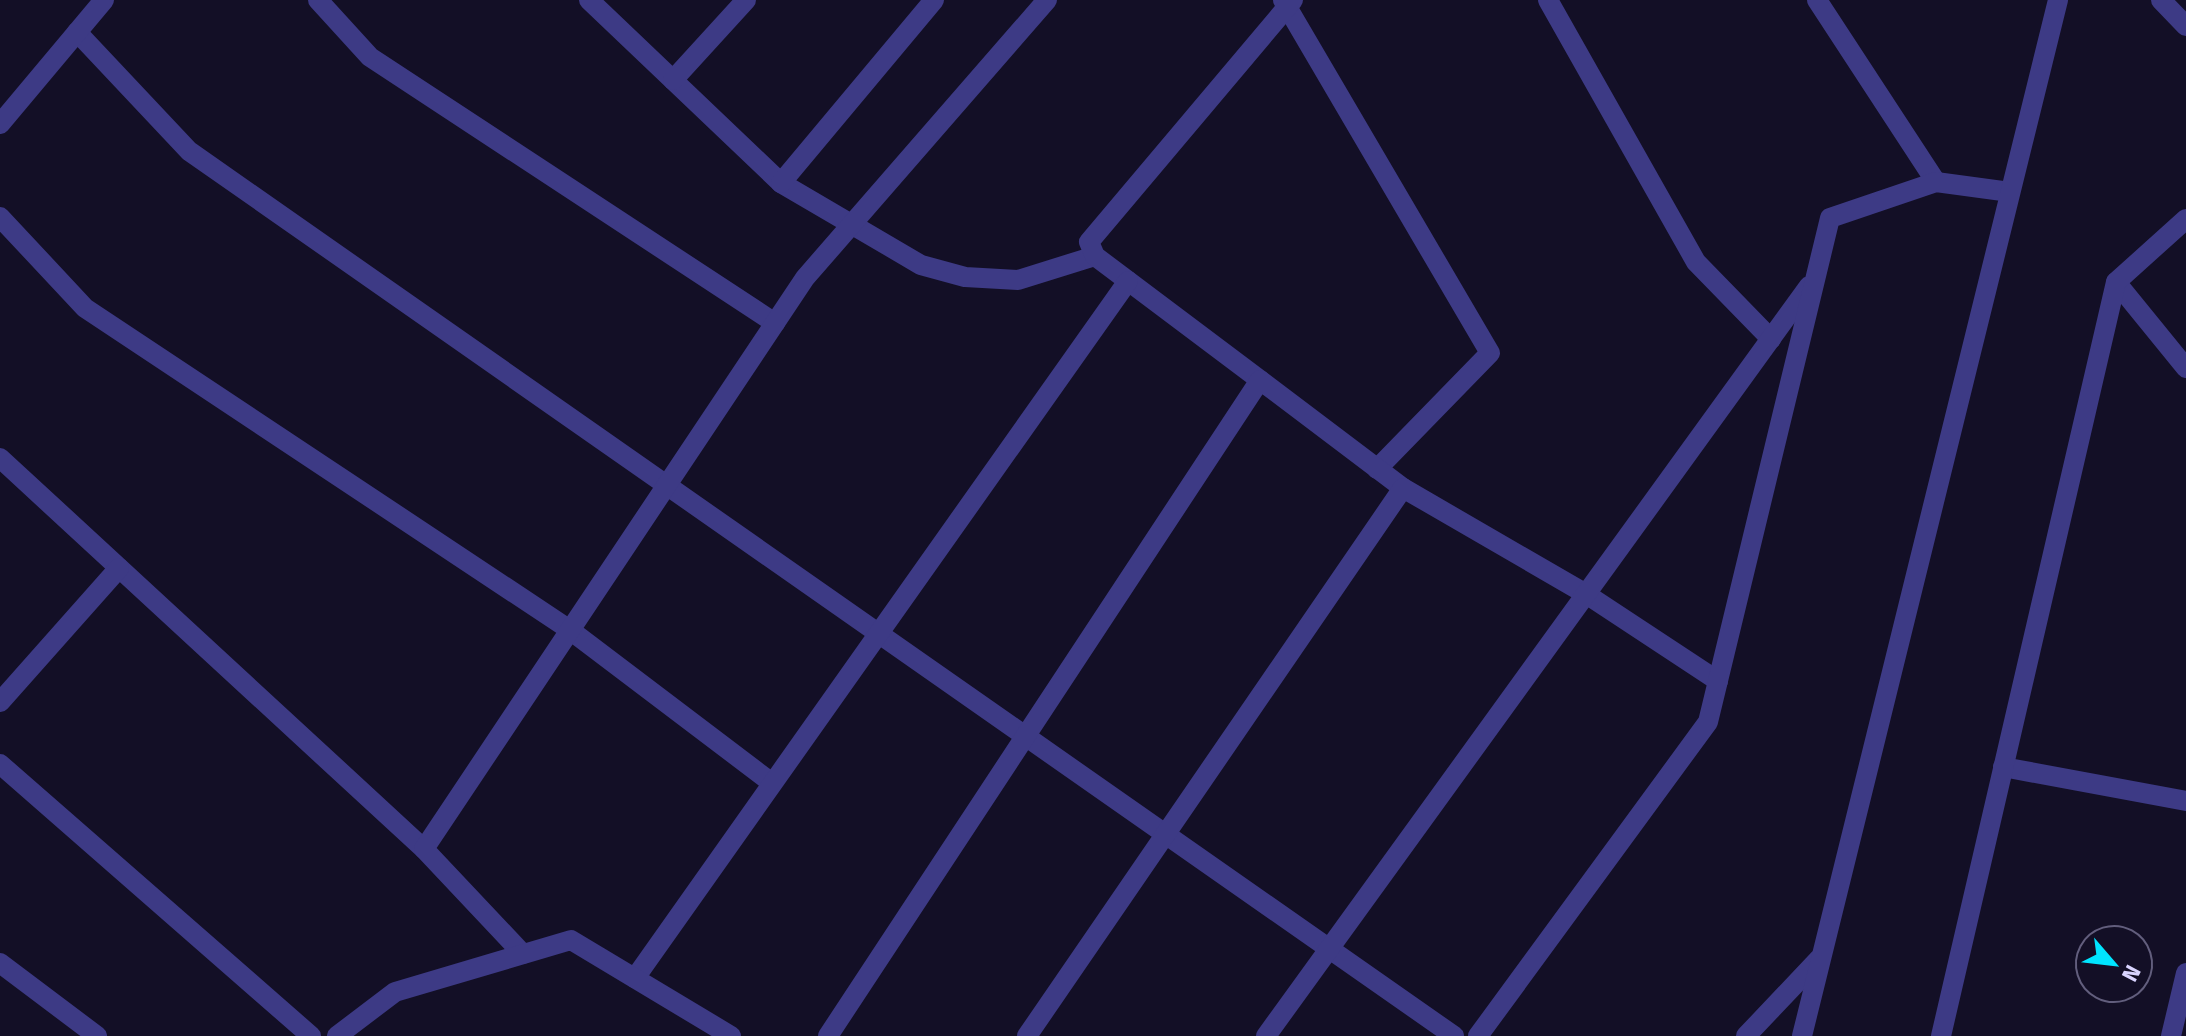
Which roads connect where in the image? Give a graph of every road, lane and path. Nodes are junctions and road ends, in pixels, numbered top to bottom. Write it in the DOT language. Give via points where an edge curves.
graph roads {
  1 [pos="104,0"];
  2 [pos="318,0"];
  3 [pos="589,0"];
  4 [pos="746,0"];
  5 [pos="934,0"];
  6 [pos="1047,0"];
  7 [pos="1548,0"];
  8 [pos="1817,0"];
  9 [pos="2058,0"];
  10 [pos="2161,0"];
  11 [pos="1288,2"];
  12 [pos="2186,26"];
  13 [pos="77,32"];
  14 [pos="673,80"];
  15 [pos="0,124"];
  16 [pos="1936,182"];
  17 [pos="781,183"];
  18 [pos="2010,192"];
  19 [pos="0,217"];
  20 [pos="2186,219"];
  21 [pos="852,224"];
  22 [pos="1095,256"];
  23 [pos="1816,276"];
  24 [pos="1128,281"];
  25 [pos="2116,282"];
  26 [pos="775,323"];
  27 [pos="1771,339"];
  28 [pos="2186,368"];
  29 [pos="1260,380"];
  30 [pos="0,458"];
  31 [pos="1377,469"];
  32 [pos="666,485"];
  33 [pos="1403,488"];
  34 [pos="119,568"];
  35 [pos="1586,594"];
  36 [pos="570,630"];
  37 [pos="877,632"];
  38 [pos="1718,681"];
  39 [pos="0,702"];
  40 [pos="1024,735"];
  41 [pos="0,764"];
  42 [pos="2003,767"];
  43 [pos="772,783"];
  44 [pos="2186,801"];
  45 [pos="1165,834"];
  46 [pos="424,849"];
  47 [pos="1329,949"];
  48 [pos="523,954"];
  49 [pos="1822,956"];
  50 [pos="0,963"];
  51 [pos="2186,973"];
  52 [pos="635,978"];
  53 [pos="345,1030"];
  54 [pos="97,1036"];
  55 [pos="311,1036"];
  56 [pos="372,1036"];
  57 [pos="731,1036"];
  58 [pos="828,1036"];
  59 [pos="1027,1036"];
  60 [pos="1266,1036"];
  61 [pos="1454,1036"];
  62 [pos="1478,1036"];
  63 [pos="1746,1036"];
  64 [pos="1802,1036"];
  65 [pos="1941,1036"];
  66 [pos="2171,1036"];
  1 -- 13 [label="street"];
  2 -- 26 [label="street" via="370,57"];
  3 -- 14 [label="street"];
  4 -- 14 [label="street"];
  5 -- 17 [label="street"];
  6 -- 21 [label="street"];
  7 -- 27 [label="street" via="1696,262"];
  8 -- 16 [label="street"];
  9 -- 18 [label="street"];
  10 -- 12 [label="street"];
  11 -- 22 [label="street" via="1089,242"];
  11 -- 31 [label="street" via="1490,353"];
  13 -- 15 [label="street"];
  13 -- 32 [label="street" via="189,151"];
  14 -- 17 [label="street"];
  16 -- 18 [label="street"];
  16 -- 23 [label="street" via="1830,218"];
  17 -- 21 [label="street"];
  18 -- 49 [label="street"];
  19 -- 36 [label="street" via="85,308"];
  20 -- 25 [label="street"];
  21 -- 22 [label="street" via="921,265 965,277 1018,280"];
  21 -- 26 [label="street"];
  22 -- 24 [label="street"];
  23 -- 27 [label="street"];
  23 -- 38 [label="street"];
  24 -- 29 [label="street"];
  24 -- 37 [label="street"];
  25 -- 28 [label="street"];
  25 -- 42 [label="street"];
  26 -- 32 [label="street"];
  27 -- 35 [label="street"];
  29 -- 31 [label="street"];
  29 -- 40 [label="street"];
  30 -- 34 [label="street"];
  31 -- 33 [label="street"];
  32 -- 36 [label="street"];
  32 -- 37 [label="street"];
  33 -- 35 [label="street"];
  33 -- 45 [label="street"];
  34 -- 39 [label="street"];
  34 -- 46 [label="street"];
  35 -- 38 [label="street"];
  35 -- 47 [label="street"];
  36 -- 43 [label="street"];
  36 -- 46 [label="street"];
  37 -- 40 [label="street"];
  37 -- 43 [label="street"];
  38 -- 62 [label="street" via="1708,722"];
  40 -- 45 [label="street"];
  40 -- 58 [label="street"];
  41 -- 55 [label="street"];
  42 -- 44 [label="street"];
  42 -- 65 [label="street"];
  43 -- 52 [label="street"];
  45 -- 47 [label="street"];
  45 -- 59 [label="street"];
  46 -- 48 [label="street"];
  47 -- 60 [label="street"];
  47 -- 61 [label="street"];
  48 -- 52 [label="street" via="571,940"];
  48 -- 53 [label="street" via="395,992"];
  49 -- 63 [label="street"];
  49 -- 64 [label="street"];
  50 -- 54 [label="street"];
  51 -- 66 [label="street"];
  52 -- 57 [label="street"];
  53 -- 56 [label="street"];
}
